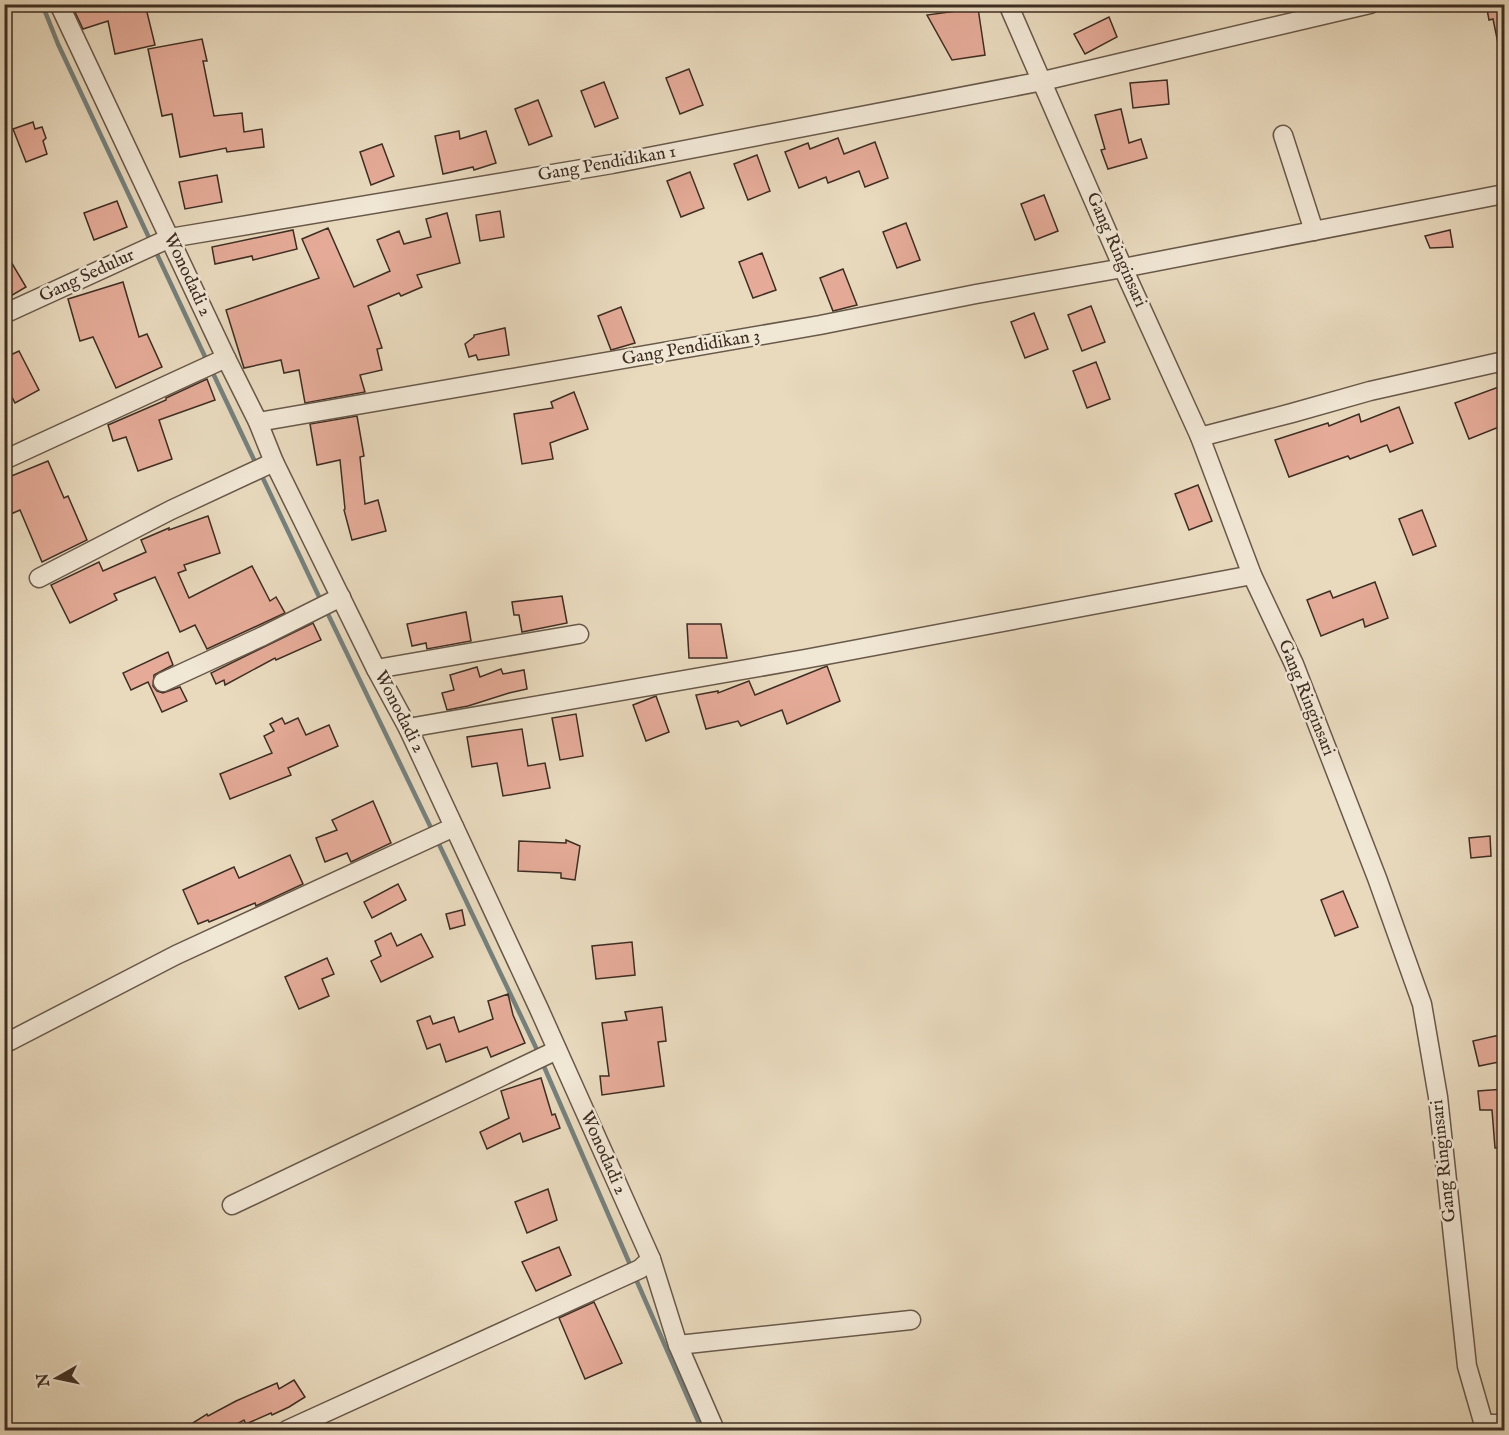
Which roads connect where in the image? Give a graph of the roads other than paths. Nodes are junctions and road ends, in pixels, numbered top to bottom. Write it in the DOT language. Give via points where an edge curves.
graph roads {
  1 [pos="59,4"];
  2 [pos="1008,4"];
  3 [pos="1370,4"];
  4 [pos="1042,81"];
  5 [pos="1284,135"];
  6 [pos="1504,194"];
  7 [pos="1314,231"];
  8 [pos="170,238"];
  9 [pos="1123,268"];
  10 [pos="4,314"];
  11 [pos="226,358"];
  12 [pos="1504,361"];
  13 [pos="258,422"];
  14 [pos="1200,436"];
  15 [pos="4,460"];
  16 [pos="274,462"];
  17 [pos="1252,575"];
  18 [pos="39,578"];
  19 [pos="341,597"];
  20 [pos="579,634"];
  21 [pos="376,669"];
  22 [pos="163,682"];
  23 [pos="408,728"];
  24 [pos="453,827"];
  25 [pos="4,1044"];
  26 [pos="555,1051"];
  27 [pos="232,1204"];
  28 [pos="645,1264"];
  29 [pos="911,1320"];
  30 [pos="678,1346"];
  31 [pos="1504,1424"];
  32 [pos="1484,1428"];
  33 [pos="287,1431"];
  34 [pos="715,1431"];
  1 -- 8 [label="street, Wonodadi 2"];
  2 -- 4 [label="street, Gang Ringinsari"];
  3 -- 4 [label="street, Gang Pendidikan 1"];
  4 -- 8 [label="street, Gang Pendidikan 1" via="624,161"];
  4 -- 9 [label="street, Gang Ringinsari"];
  5 -- 7 [label="street"];
  6 -- 7 [label="street, Gang Pendidikan 3"];
  7 -- 9 [label="street, Gang Pendidikan 3"];
  8 -- 10 [label="street, Gang Sedulur"];
  8 -- 11 [label="street, Wonodadi 2"];
  9 -- 13 [label="street, Gang Pendidikan 3"];
  9 -- 14 [label="street, Gang Ringinsari"];
  11 -- 13 [label="street, Wonodadi 2"];
  11 -- 15 [label="street"];
  12 -- 14 [label="street"];
  13 -- 16 [label="street, Wonodadi 2"];
  14 -- 17 [label="street, Gang Ringinsari"];
  16 -- 18 [label="street"];
  16 -- 19 [label="street, Wonodadi 2"];
  17 -- 23 [label="street"];
  17 -- 32 [label="street, Gang Ringinsari" via="1294,664 1422,1004 1438,1097 1467,1366"];
  19 -- 21 [label="street, Wonodadi 2"];
  19 -- 22 [label="street"];
  20 -- 21 [label="street"];
  21 -- 23 [label="street, Wonodadi 2"];
  23 -- 24 [label="street, Wonodadi 2"];
  24 -- 25 [label="street" via="176,955"];
  24 -- 26 [label="street, Wonodadi 2"];
  26 -- 27 [label="street"];
  26 -- 28 [label="street, Wonodadi 2"];
  28 -- 30 [label="street, Wonodadi 2"];
  28 -- 33 [label="street"];
  29 -- 30 [label="street"];
  30 -- 34 [label="street, Wonodadi 2"];
  31 -- 32 [label="street"];
}
